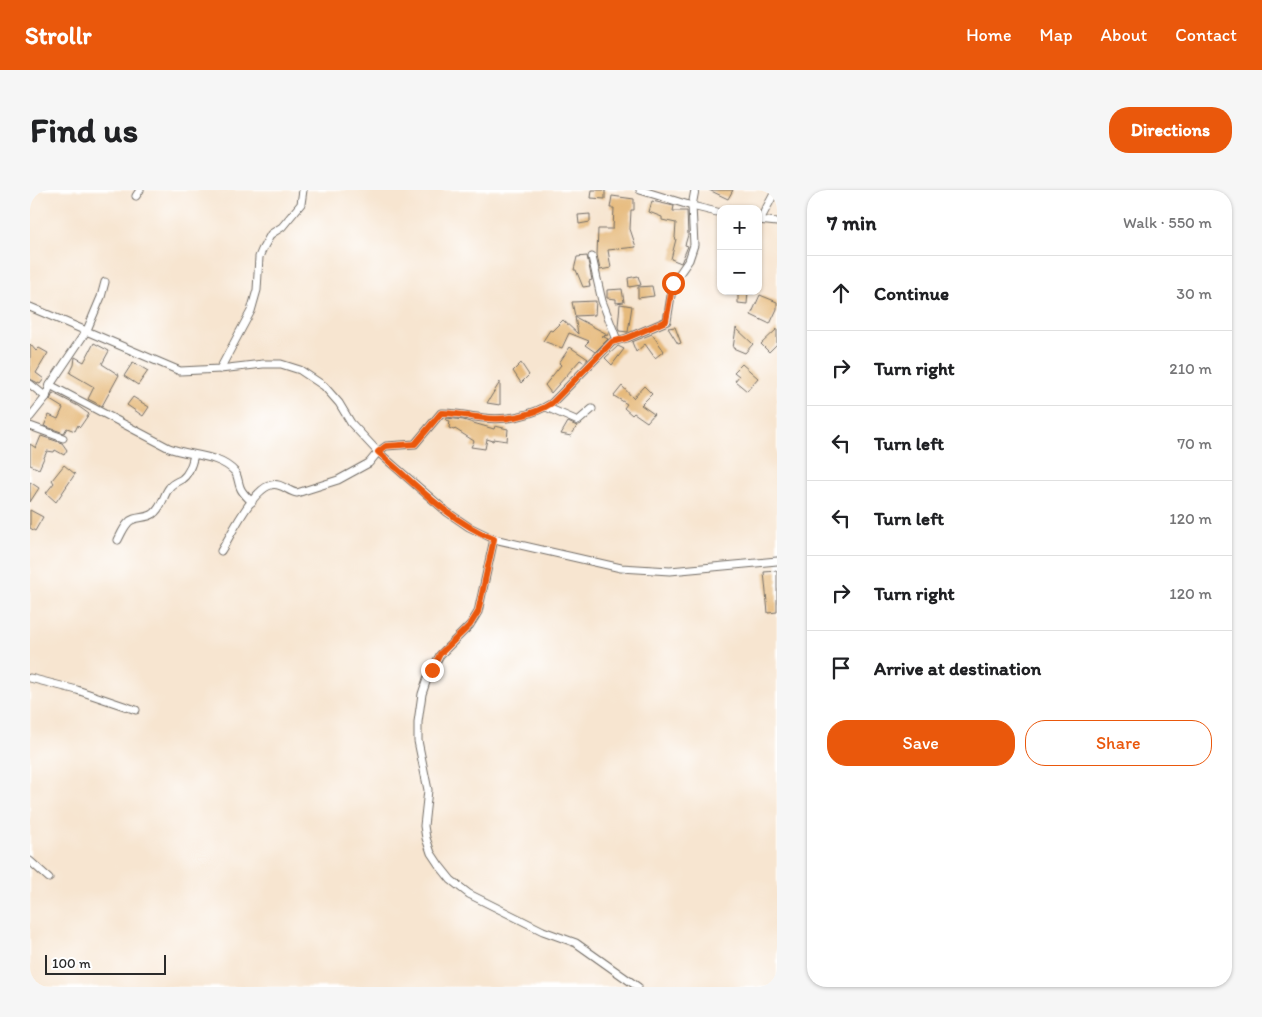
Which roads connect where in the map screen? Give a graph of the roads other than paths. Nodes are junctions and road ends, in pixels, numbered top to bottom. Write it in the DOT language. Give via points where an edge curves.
graph roads {
  1 [pos="303,190"];
  2 [pos="640,190"];
  3 [pos="695,190"];
  4 [pos="776,190"];
  5 [pos="692,206"];
  6 [pos="717,211"];
  7 [pos="762,215"];
  8 [pos="762,220"];
  9 [pos="777,222"];
  10 [pos="592,257"];
  11 [pos="105,282"];
  12 [pos="30,307"];
  13 [pos="88,330"];
  14 [pos="617,340"];
  15 [pos="220,369"];
  16 [pos="30,384"];
  17 [pos="50,386"];
  18 [pos="46,397"];
  19 [pos="546,407"];
  20 [pos="592,409"];
  21 [pos="30,417"];
  22 [pos="30,426"];
  23 [pos="63,438"];
  24 [pos="378,452"];
  25 [pos="194,455"];
  26 [pos="252,502"];
  27 [pos="494,539"];
  28 [pos="118,540"];
  29 [pos="221,551"];
  30 [pos="777,561"];
  31 [pos="30,678"];
  32 [pos="136,710"];
  33 [pos="30,861"];
  34 [pos="48,878"];
  35 [pos="638,987"];
  1 -- 15 [label="street" via="301,204 282,227 271,234 262,250 257,290 250,311"];
  2 -- 5 [label="street"];
  3 -- 5 [label="street"];
  4 -- 7 [label="street"];
  5 -- 6 [label="street"];
  5 -- 14 [label="street" via="694,245 689,260 673,283 666,321"];
  8 -- 9 [label="street"];
  10 -- 14 [label="street" via="602,301"];
  11 -- 13 [label="street"];
  12 -- 13 [label="street"];
  13 -- 15 [label="street" via="176,370"];
  13 -- 17 [label="street"];
  14 -- 19 [label="street"];
  15 -- 24 [label="street" via="281,364 308,374 324,386"];
  16 -- 18 [label="street"];
  17 -- 18 [label="street"];
  17 -- 25 [label="street" via="169,448"];
  18 -- 21 [label="street"];
  19 -- 20 [label="street" via="578,420"];
  19 -- 24 [label="street" via="507,419 441,413 415,444 386,446"];
  22 -- 23 [label="street"];
  24 -- 26 [label="street" via="369,463 338,480 297,493 281,485 271,485 259,492"];
  24 -- 27 [label="street" via="447,512"];
  25 -- 26 [label="street" via="217,460 231,468"];
  25 -- 28 [label="street" via="189,470 169,488 155,513 148,518 131,520"];
  26 -- 29 [label="street"];
  27 -- 30 [label="street" via="630,569 670,572"];
  27 -- 35 [label="street" via="478,612 470,625 440,654 420,700 418,741 428,790 426,838 439,865 469,894 543,931 576,943"];
  31 -- 32 [label="street"];
  33 -- 34 [label="street"];
}
